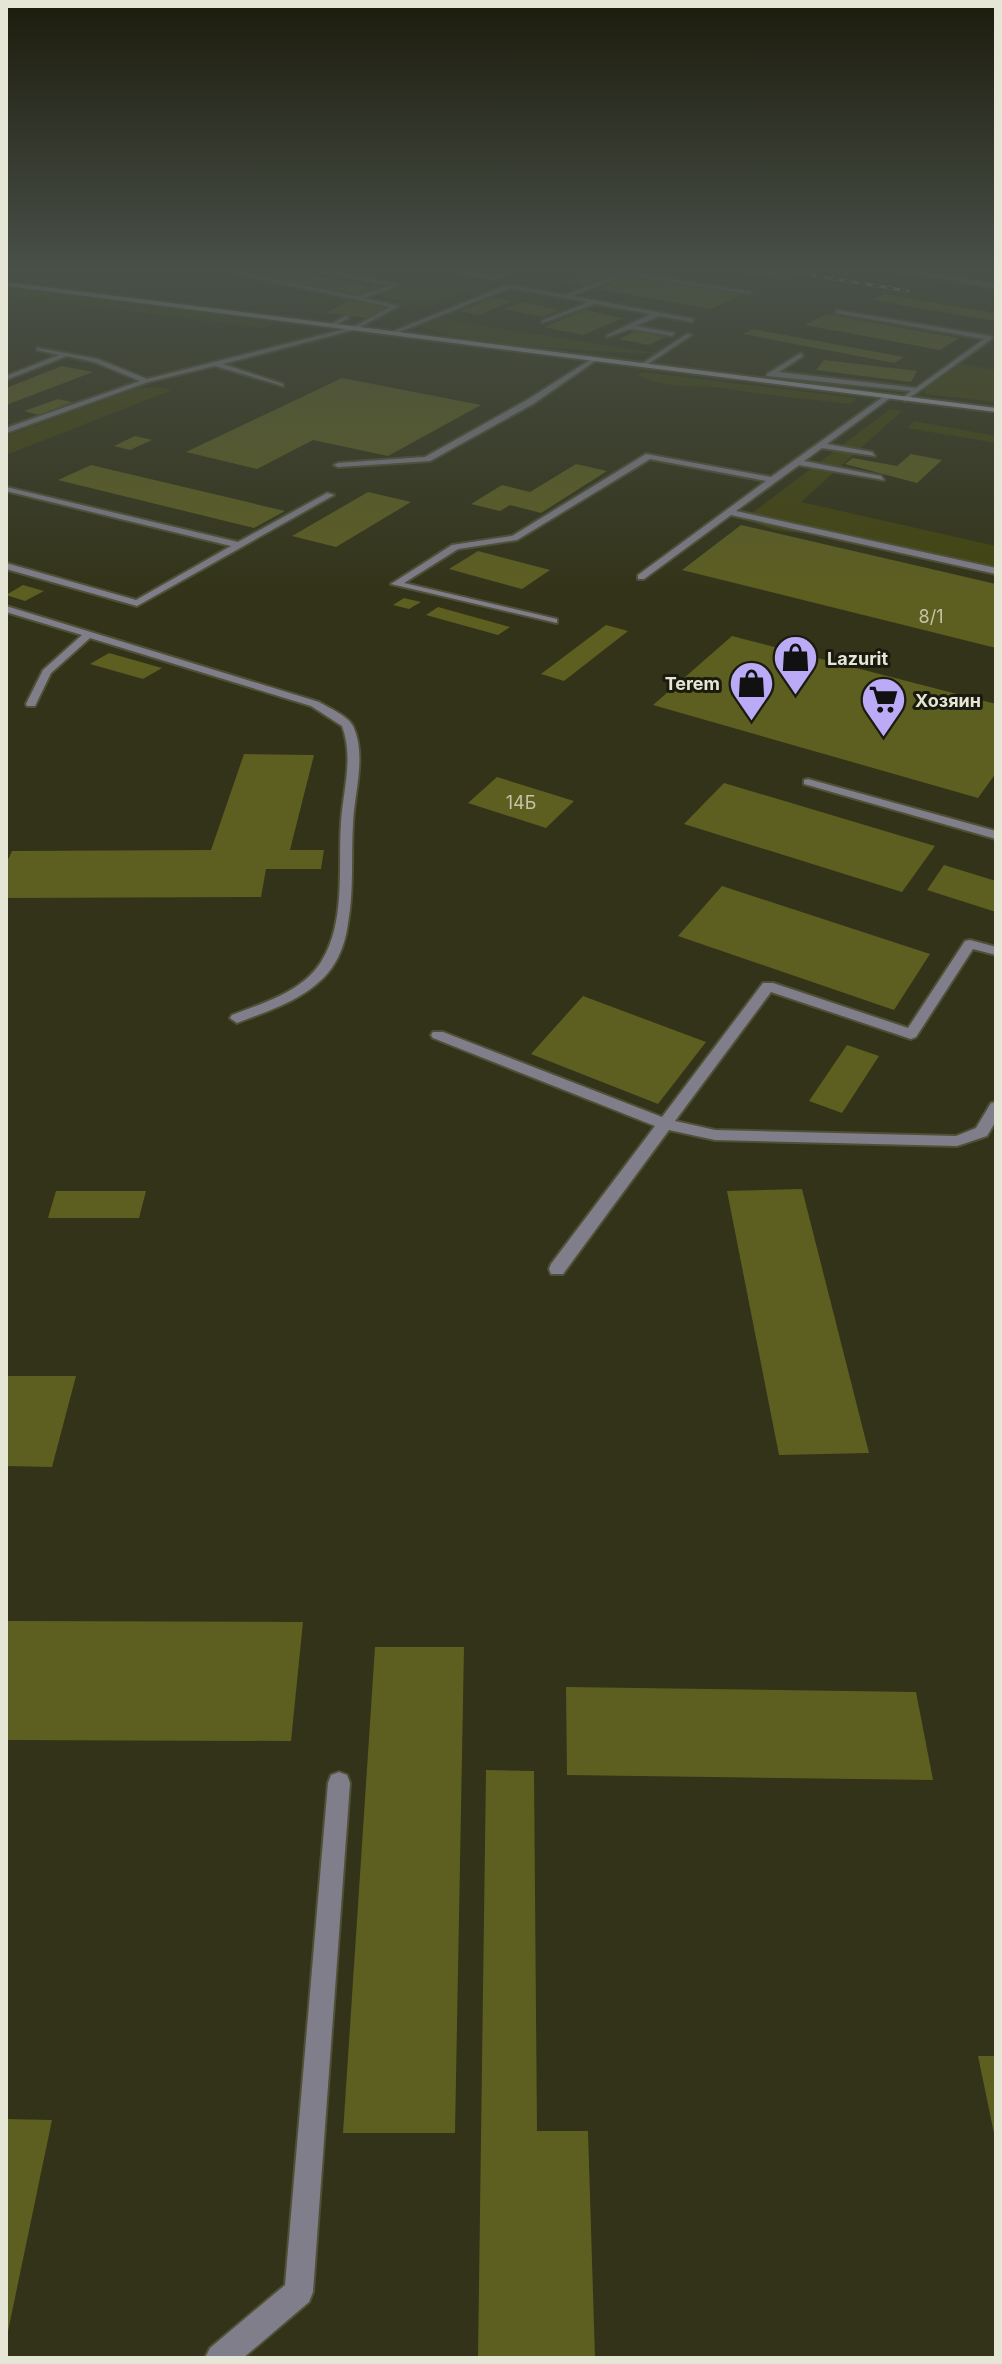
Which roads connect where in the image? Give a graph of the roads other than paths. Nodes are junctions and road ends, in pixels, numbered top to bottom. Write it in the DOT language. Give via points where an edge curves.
graph roads {
  1 [pos="134,377"];
  2 [pos="159,377"];
  3 [pos="258,377"];
  4 [pos="567,377"];
  5 [pos="740,377"];
  6 [pos="765,377"];
  7 [pos="809,377"];
  8 [pos="935,377"];
  9 [pos="761,380"];
  10 [pos="146,381"];
  11 [pos="281,385"];
  12 [pos="917,390"];
  13 [pos="887,396"];
  14 [pos="905,399"];
  15 [pos="996,410"];
  16 [pos="6,431"];
  17 [pos="820,445"];
  18 [pos="872,454"];
  19 [pos="797,462"];
  20 [pos="338,465"];
  21 [pos="881,478"];
  22 [pos="773,480"];
  23 [pos="6,489"];
  24 [pos="330,495"];
  25 [pos="728,512"];
  26 [pos="239,545"];
  27 [pos="6,566"];
  28 [pos="23,571"];
  29 [pos="996,571"];
  30 [pos="641,577"];
  31 [pos="6,579"];
  32 [pos="6,609"];
  33 [pos="554,621"];
  34 [pos="87,636"];
  35 [pos="31,704"];
  36 [pos="808,782"];
  37 [pos="996,835"];
  38 [pos="996,951"];
  39 [pos="237,1018"];
  40 [pos="438,1035"];
  41 [pos="996,1107"];
  42 [pos="664,1124"];
  43 [pos="557,1269"];
  44 [pos="339,1783"];
  45 [pos="220,2358"];
  1 -- 10 [label="lane"];
  2 -- 10 [label="lane"];
  3 -- 11 [label="lane"];
  4 -- 20 [label="lane" via="427,459"];
  5 -- 9 [label="main road"];
  6 -- 9 [label="lane"];
  7 -- 12 [label="lane"];
  8 -- 12 [label="lane"];
  9 -- 13 [label="main road"];
  10 -- 16 [label="lane"];
  12 -- 14 [label="lane"];
  13 -- 14 [label="main road"];
  13 -- 17 [label="lane"];
  14 -- 15 [label="main road"];
  17 -- 18 [label="lane"];
  17 -- 19 [label="lane"];
  19 -- 21 [label="lane"];
  19 -- 22 [label="lane"];
  22 -- 25 [label="lane"];
  22 -- 33 [label="lane" via="649,456 514,538 455,547 396,584"];
  23 -- 26 [label="lane"];
  24 -- 26 [label="lane"];
  25 -- 29 [label="lane"];
  25 -- 30 [label="lane"];
  26 -- 28 [label="lane" via="137,603"];
  27 -- 28 [label="lane"];
  28 -- 31 [label="lane"];
  32 -- 34 [label="lane"];
  34 -- 35 [label="lane" via="47,672"];
  34 -- 39 [label="lane" via="315,704 334,713 352,734 342,933 318,976 299,992"];
  36 -- 37 [label="lane"];
  38 -- 42 [label="lane" via="970,944 911,1034 768,986"];
  40 -- 42 [label="lane"];
  41 -- 42 [label="lane" via="982,1132 957,1141 715,1135"];
  42 -- 43 [label="lane"];
  44 -- 45 [label="lane" via="299,2292"];
}
